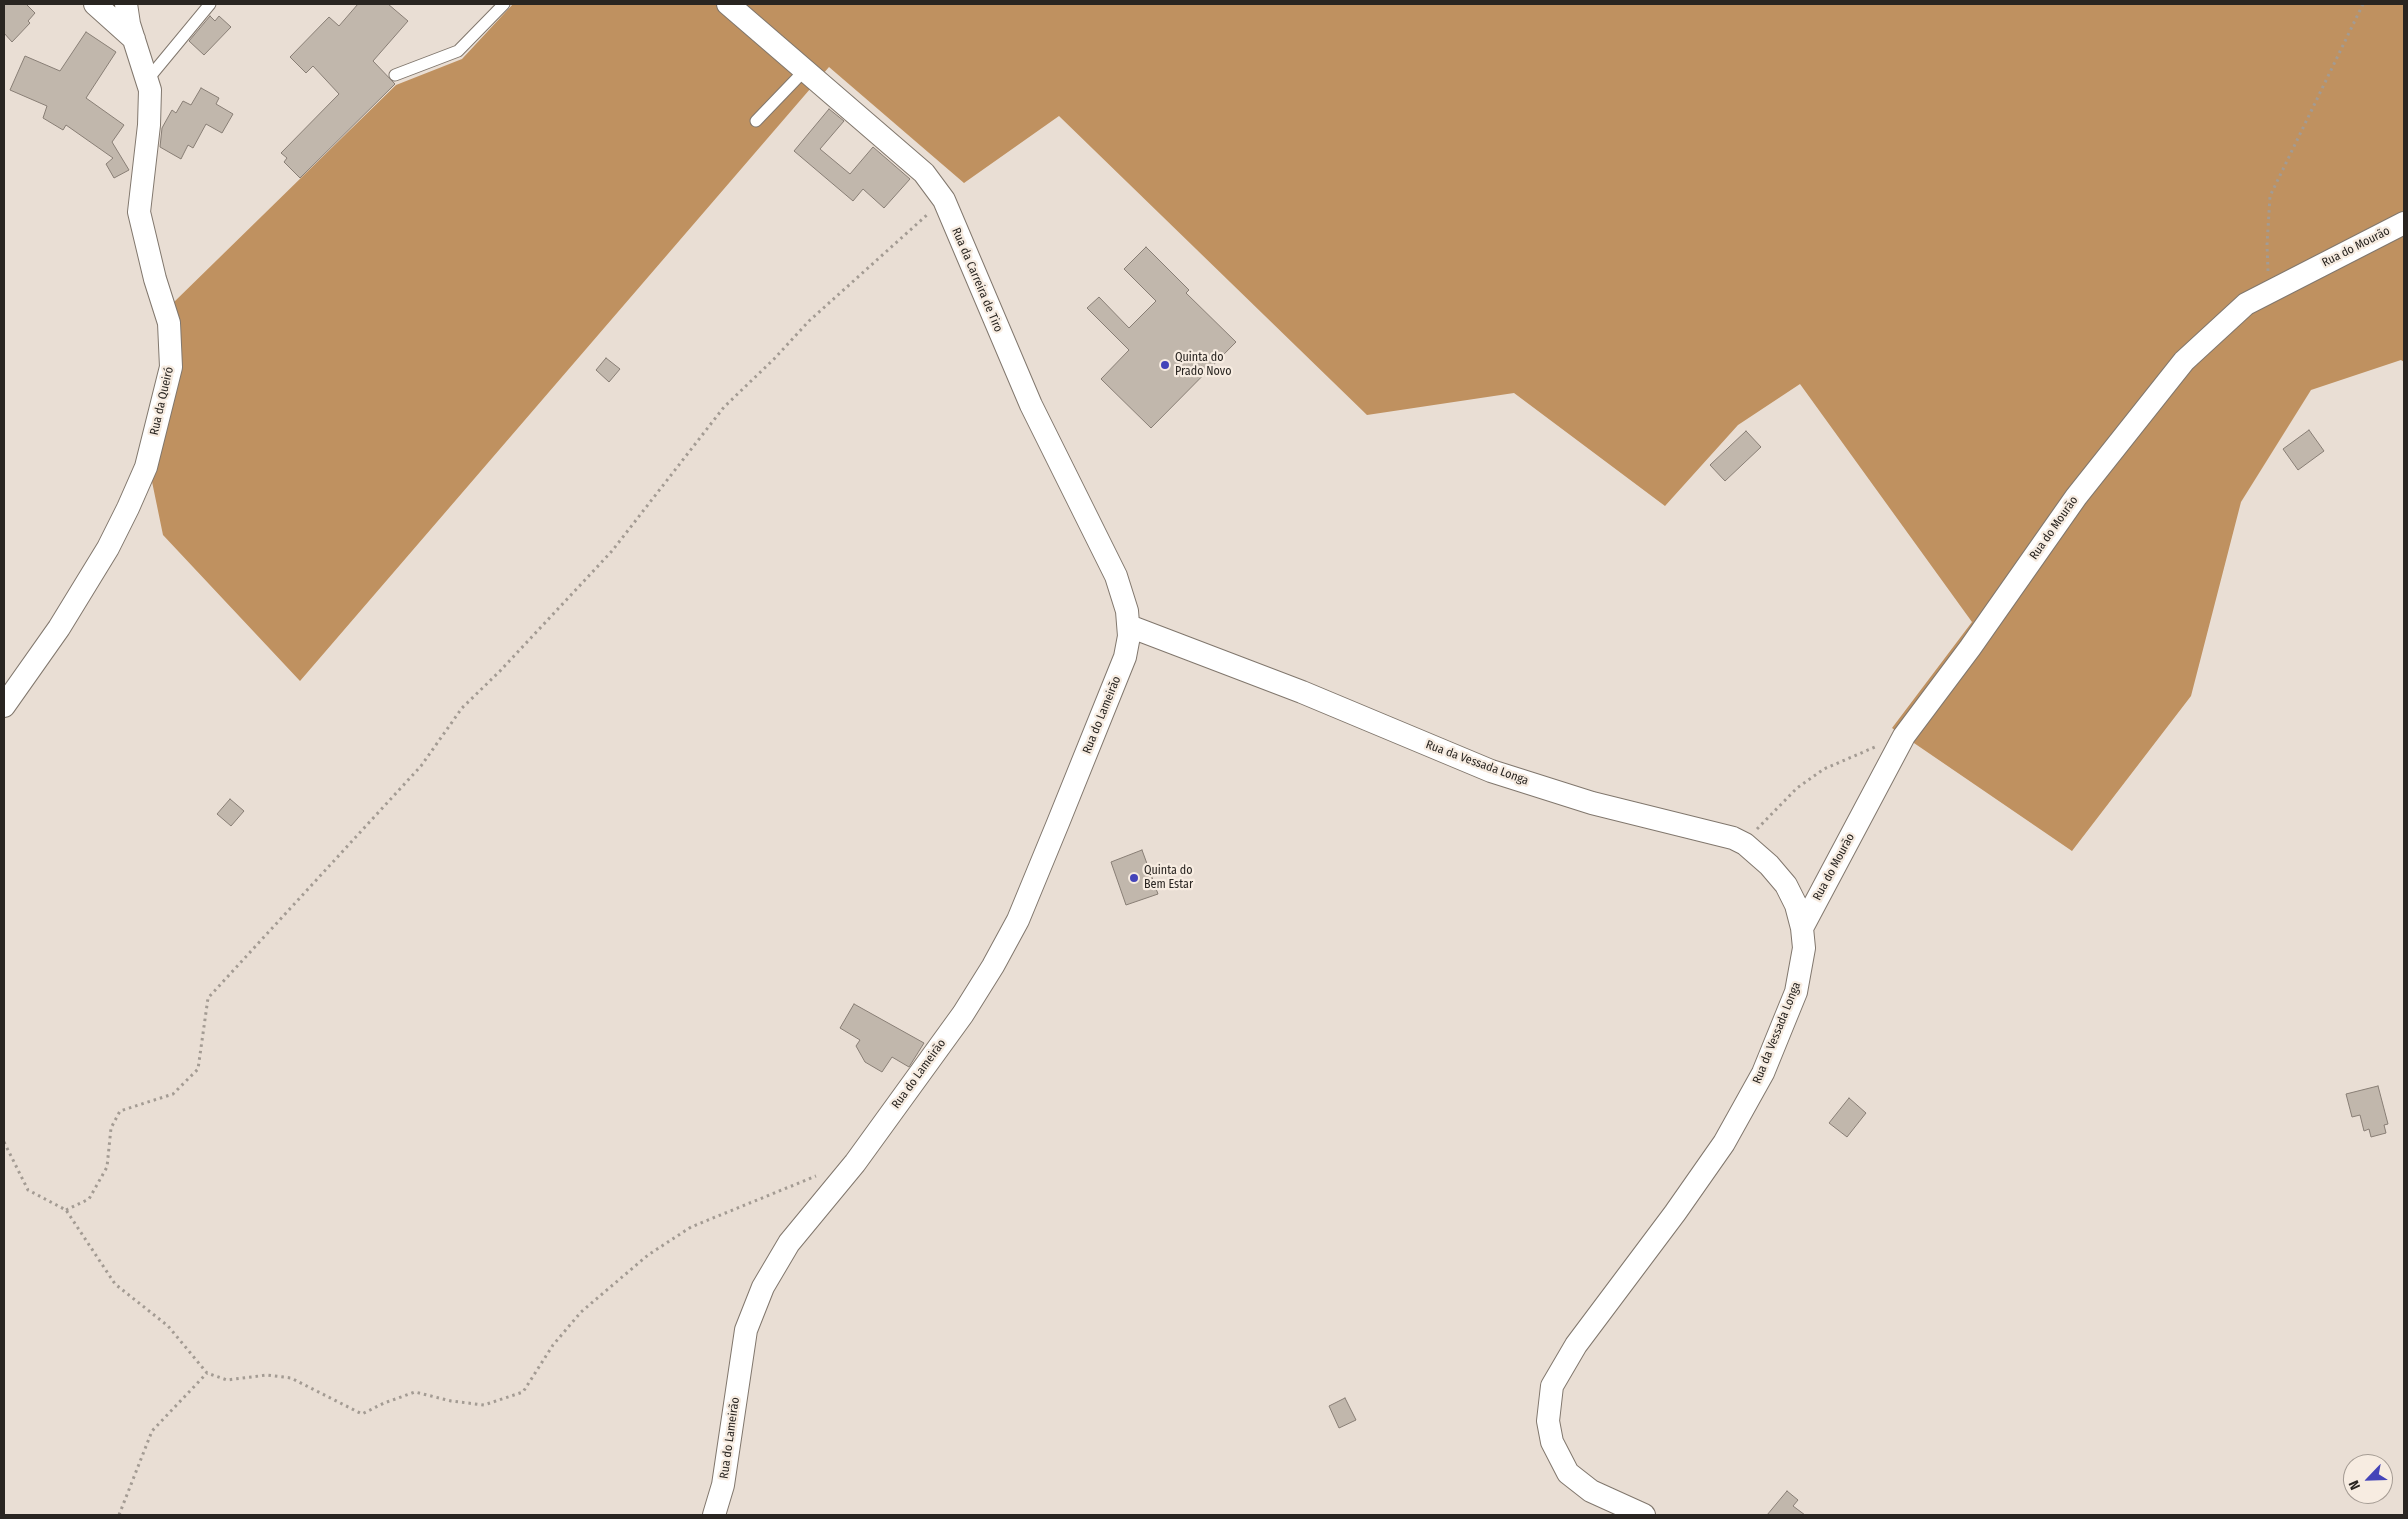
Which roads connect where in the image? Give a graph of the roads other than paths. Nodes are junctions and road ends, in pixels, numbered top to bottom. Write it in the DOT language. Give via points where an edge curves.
graph roads {
  1 [pos="94,4"];
  2 [pos="126,4"];
  3 [pos="210,4"];
  4 [pos="504,4"];
  5 [pos="728,4"];
  6 [pos="134,40"];
  7 [pos="805,70"];
  8 [pos="395,75"];
  9 [pos="148,79"];
  10 [pos="756,120"];
  11 [pos="2404,223"];
  12 [pos="1129,626"];
  13 [pos="4,706"];
  14 [pos="1802,928"];
  15 [pos="714,1515"];
  16 [pos="1644,1515"];
  1 -- 6 [label="street"];
  2 -- 6 [label="street, Rua da Queiró"];
  3 -- 9 [label="lane"];
  4 -- 8 [label="lane" via="458,51"];
  5 -- 7 [label="street, Rua da Carreira de Tiro"];
  6 -- 9 [label="street, Rua da Queiró"];
  7 -- 10 [label="lane"];
  7 -- 12 [label="street, Rua da Carreira de Tiro" via="924,173 944,200 1031,405 1116,576"];
  9 -- 13 [label="street, Rua da Queiró" via="149,125 139,212 170,330 172,351 166,392 146,467 117,531 59,628"];
  11 -- 14 [label="street, Rua do Mourão" via="2246,304 2184,361 2076,497 1904,736"];
  12 -- 14 [label="street, Rua da Vessada Longa" via="1302,692 1491,771 1592,802 1717,833 1744,844 1786,885"];
  12 -- 15 [label="street, Rua do Lameirão" via="1125,657 1018,920 993,966 963,1014 855,1163 789,1243 763,1287 746,1330 723,1485"];
  14 -- 16 [label="street, Rua da Vessada Longa" via="1804,948 1796,992 1746,1107 1675,1213 1576,1345 1552,1386 1548,1421 1552,1442 1568,1473 1591,1492"];
}
